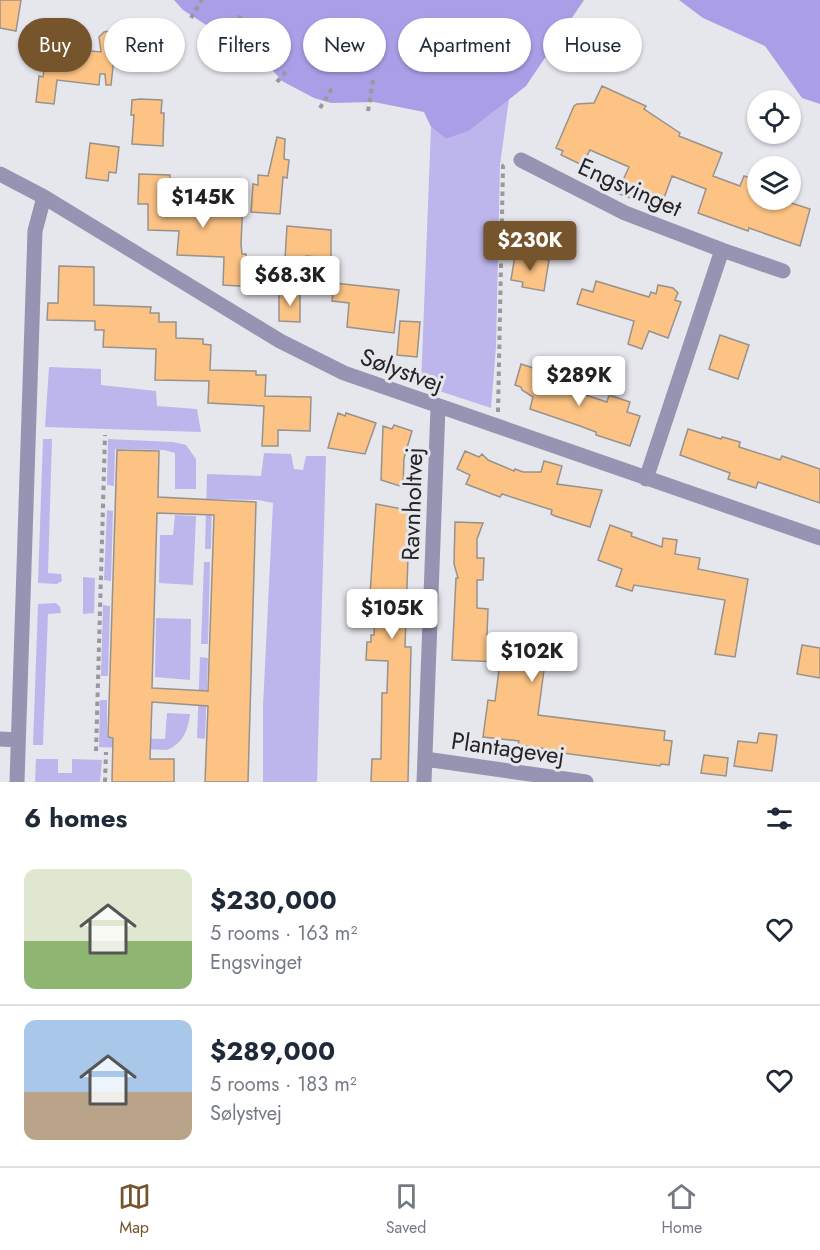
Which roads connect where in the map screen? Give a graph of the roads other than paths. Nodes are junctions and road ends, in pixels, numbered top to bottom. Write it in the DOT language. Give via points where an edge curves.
graph roads {
  1 [pos="521,160"];
  2 [pos="0,174"];
  3 [pos="44,197"];
  4 [pos="722,250"];
  5 [pos="783,271"];
  6 [pos="438,407"];
  7 [pos="646,479"];
  8 [pos="820,538"];
  9 [pos="0,739"];
  10 [pos="18,740"];
  11 [pos="425,759"];
  12 [pos="17,782"];
  13 [pos="424,782"];
  14 [pos="586,782"];
  1 -- 4 [label="street, Engsvinget" via="626,213"];
  2 -- 3 [label="street, Sølystvej"];
  3 -- 6 [label="street, Sølystvej" via="280,341 344,373"];
  3 -- 10 [label="street" via="35,231"];
  4 -- 5 [label="street, Engsvinget"];
  4 -- 7 [label="street"];
  6 -- 7 [label="street, Sølystvej"];
  6 -- 11 [label="street, Ravnholtvej"];
  7 -- 8 [label="street, Sølystvej"];
  9 -- 10 [label="street"];
  10 -- 12 [label="street"];
  11 -- 13 [label="street, Ravnholtvej"];
  11 -- 14 [label="street, Plantagevej"];
}
